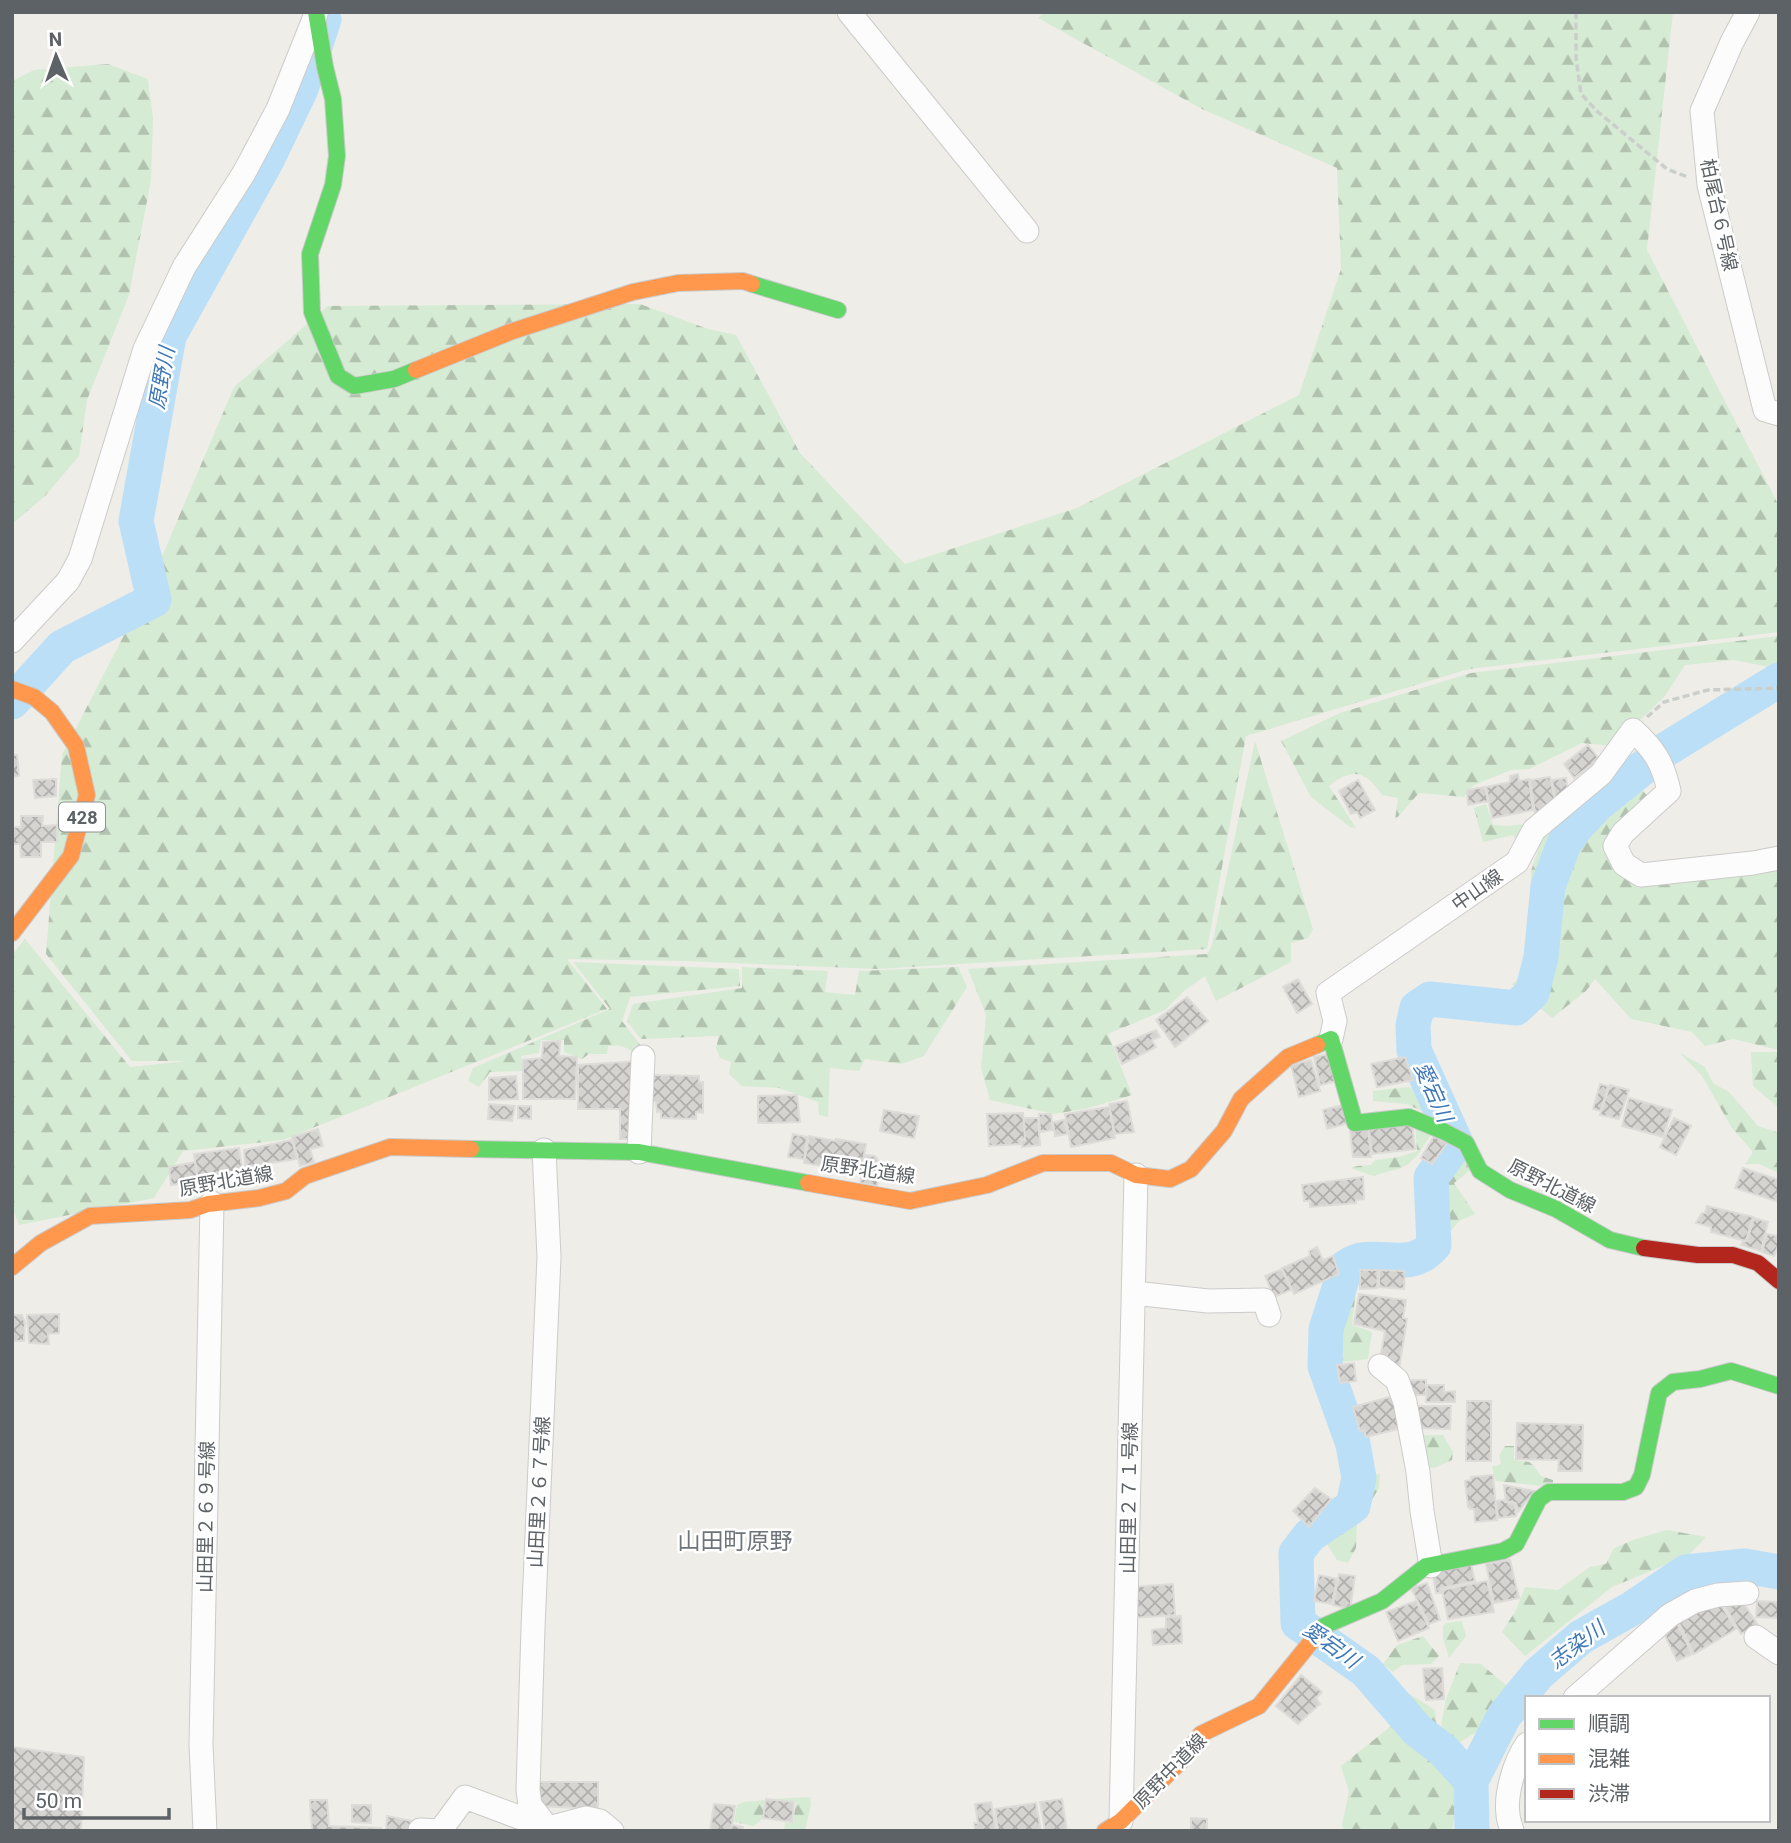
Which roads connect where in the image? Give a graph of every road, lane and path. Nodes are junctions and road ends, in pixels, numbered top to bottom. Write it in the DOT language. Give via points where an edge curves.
graph roads {
  1 [pos="849,12"];
  2 [pos="1576,12"];
  3 [pos="1748,12"];
  4 [pos="316,13"];
  5 [pos="1709,185"];
  6 [pos="1027,231"];
  7 [pos="838,310"];
  8 [pos="1779,414"];
  9 [pos="12,641"];
  10 [pos="1779,688"];
  11 [pos="12,689"];
  12 [pos="1640,736"];
  13 [pos="1779,858"];
  14 [pos="12,933"];
  15 [pos="1331,1039"];
  16 [pos="643,1057"];
  17 [pos="544,1150"];
  18 [pos="639,1152"];
  19 [pos="1136,1175"];
  20 [pos="212,1203"];
  21 [pos="12,1267"];
  22 [pos="1779,1281"];
  23 [pos="1133,1293"];
  24 [pos="1269,1315"];
  25 [pos="1380,1366"];
  26 [pos="1779,1386"];
  27 [pos="1431,1566"];
  28 [pos="1748,1593"];
  29 [pos="1756,1637"];
  30 [pos="1779,1653"];
  31 [pos="1577,1696"];
  32 [pos="1525,1747"];
  33 [pos="1113,1826"];
  34 [pos="548,1829"];
  35 [pos="420,1830"];
  36 [pos="205,1831"];
  37 [pos="612,1831"];
  38 [pos="1512,1831"];
  1 -- 6 [label="street"];
  2 -- 5 [label="path" via="1581,94 1667,169"];
  3 -- 5 [label="street, 柏尾台６号線" via="1702,111"];
  4 -- 7 [label="main road" via="333,99 337,156 333,185 310,254 312,312 338,376 354,386 394,379 510,332 633,292 678,283 743,281"];
  4 -- 9 [label="street" via="278,108 244,173 184,267 145,349 80,559 68,581"];
  5 -- 8 [label="street, 柏尾台６号線" via="1765,410"];
  10 -- 12 [label="path" via="1708,690 1664,702"];
  11 -- 14 [label="main road, 428" via="34,697 52,712 76,746 87,795 72,856"];
  12 -- 13 [label="street" via="1664,769 1669,791 1623,833 1615,846 1624,864 1641,875"];
  12 -- 15 [label="street, 中山線" via="1534,830 1517,862 1328,993 1335,1020"];
  15 -- 19 [label="main road, 原野北道線" via="1288,1058 1241,1099 1224,1131 1191,1169 1170,1179"];
  15 -- 22 [label="main road, 原野北道線" via="1355,1123 1409,1117 1466,1143 1480,1171 1510,1190 1611,1240 1652,1250 1732,1255 1758,1264"];
  16 -- 18 [label="street"];
  17 -- 18 [label="main road, 原野北道線"];
  17 -- 20 [label="main road, 原野北道線" via="390,1147 305,1175 285,1191"];
  17 -- 34 [label="street, 山田里２６７号線" via="549,1256 528,1790 530,1805"];
  18 -- 19 [label="main road, 原野北道線" via="910,1201 987,1185 1043,1163 1111,1163"];
  19 -- 23 [label="street, 山田里２７１号線"];
  20 -- 21 [label="main road, 原野北道線" via="190,1210 90,1216 41,1243"];
  20 -- 36 [label="street, 山田里２６９号線" via="201,1745"];
  23 -- 24 [label="street" via="1209,1301 1264,1300"];
  23 -- 33 [label="street, 山田里２７１号線"];
  25 -- 27 [label="street" via="1397,1380 1405,1402"];
  26 -- 27 [label="main road, 原野中道線" via="1731,1371 1673,1382 1660,1393 1636,1487 1623,1492 1549,1492 1539,1499 1516,1544"];
  27 -- 33 [label="main road, 原野中道線" via="1382,1601 1324,1626 1259,1706 1201,1734 1182,1760"];
  28 -- 31 [label="street" via="1695,1601 1670,1615"];
  29 -- 30 [label="street"];
  32 -- 38 [label="street" via="1510,1782 1507,1814"];
  34 -- 35 [label="street" via="465,1797 440,1830"];
  34 -- 37 [label="street" via="586,1818 600,1821"];
}
